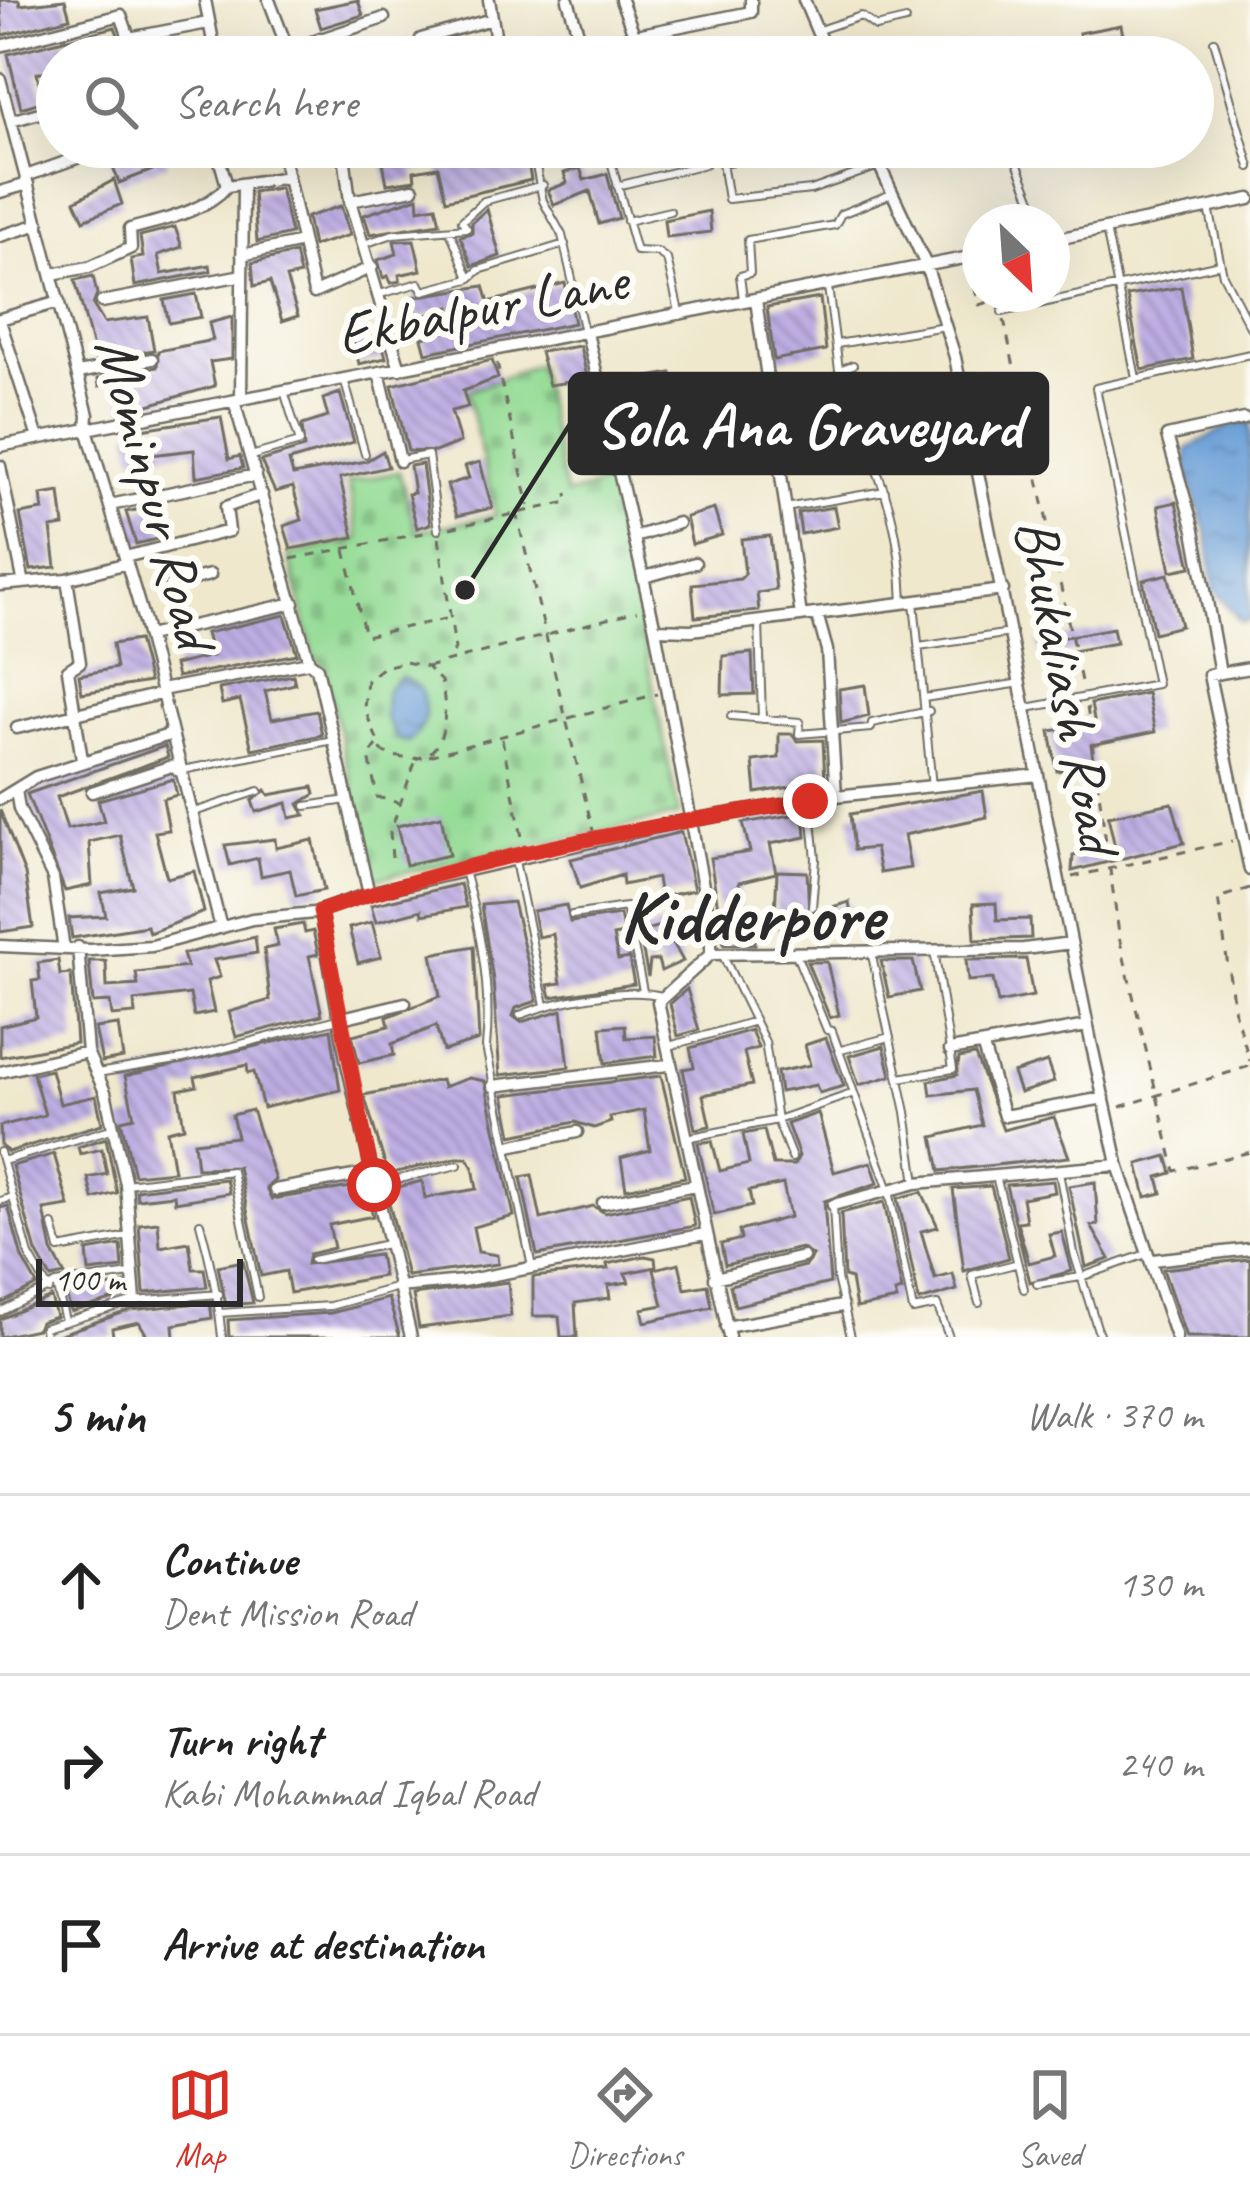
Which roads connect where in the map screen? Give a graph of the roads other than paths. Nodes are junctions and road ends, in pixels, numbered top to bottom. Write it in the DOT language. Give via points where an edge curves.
graph roads {
  1 [pos="205,0"];
  2 [pos="269,0"];
  3 [pos="489,0"];
  4 [pos="568,0"];
  5 [pos="621,0"];
  6 [pos="752,0"];
  7 [pos="804,0"];
  8 [pos="384,18"];
  9 [pos="492,19"];
  10 [pos="906,20"];
  11 [pos="208,23"];
  12 [pos="655,28"];
  13 [pos="816,31"];
  14 [pos="633,32"];
  15 [pos="40,36"];
  16 [pos="129,36"];
  17 [pos="140,36"];
  18 [pos="211,36"];
  19 [pos="283,36"];
  20 [pos="326,36"];
  21 [pos="432,36"];
  22 [pos="495,36"];
  23 [pos="579,36"];
  24 [pos="619,36"];
  25 [pos="656,36"];
  26 [pos="818,36"];
  27 [pos="36,37"];
  28 [pos="1214,41"];
  29 [pos="0,46"];
  30 [pos="0,79"];
  31 [pos="3,100"];
  32 [pos="36,114"];
  33 [pos="11,122"];
  34 [pos="1250,167"];
  35 [pos="56,168"];
  36 [pos="222,168"];
  37 [pos="286,168"];
  38 [pos="346,168"];
  39 [pos="538,168"];
  40 [pos="612,168"];
  41 [pos="689,168"];
  42 [pos="723,168"];
  43 [pos="874,168"];
  44 [pos="881,168"];
  45 [pos="1019,168"];
  46 [pos="288,177"];
  47 [pos="27,180"];
  48 [pos="243,185"];
  49 [pos="543,185"];
  50 [pos="227,186"];
  51 [pos="617,186"];
  52 [pos="413,189"];
  53 [pos="0,192"];
  54 [pos="893,194"];
  55 [pos="1250,200"];
  56 [pos="350,201"];
  57 [pos="1034,204"];
  58 [pos="1209,208"];
  59 [pos="670,211"];
  60 [pos="627,221"];
  61 [pos="39,224"];
  62 [pos="1106,229"];
  63 [pos="450,231"];
  64 [pos="0,236"];
  65 [pos="1070,236"];
  66 [pos="302,242"];
  67 [pos="364,244"];
  68 [pos="565,244"];
  69 [pos="242,255"];
  70 [pos="962,258"];
  71 [pos="1220,264"];
  72 [pos="926,265"];
  73 [pos="372,267"];
  74 [pos="52,274"];
  75 [pos="242,275"];
  76 [pos="469,279"];
  77 [pos="828,285"];
  78 [pos="1116,285"];
  79 [pos="380,294"];
  80 [pos="1070,296"];
  81 [pos="750,301"];
  82 [pos="59,302"];
  83 [pos="102,302"];
  84 [pos="680,316"];
  85 [pos="0,320"];
  86 [pos="945,326"];
  87 [pos="1250,326"];
  88 [pos="586,333"];
  89 [pos="837,344"];
  90 [pos="1250,354"];
  91 [pos="152,359"];
  92 [pos="853,365"];
  93 [pos="400,369"];
  94 [pos="379,372"];
  95 [pos="78,373"];
  96 [pos="1136,379"];
  97 [pos="344,380"];
  98 [pos="19,381"];
  99 [pos="0,386"];
  100 [pos="284,391"];
  101 [pos="237,400"];
  102 [pos="673,405"];
  103 [pos="968,410"];
  104 [pos="1244,418"];
  105 [pos="87,429"];
  106 [pos="860,434"];
  107 [pos="974,438"];
  108 [pos="38,439"];
  109 [pos="709,441"];
  110 [pos="775,441"];
  111 [pos="0,446"];
  112 [pos="682,446"];
  113 [pos="365,454"];
  114 [pos="250,456"];
  115 [pos="400,460"];
  116 [pos="876,464"];
  117 [pos="0,466"];
  118 [pos="620,466"];
  119 [pos="256,475"];
  120 [pos="885,491"];
  121 [pos="262,494"];
  122 [pos="110,505"];
  123 [pos="785,508"];
  124 [pos="678,524"];
  125 [pos="438,530"];
  126 [pos="635,537"];
  127 [pos="126,560"];
  128 [pos="695,563"];
  129 [pos="210,575"];
  130 [pos="644,577"];
  131 [pos="23,579"];
  132 [pos="67,579"];
  133 [pos="0,585"];
  134 [pos="1003,590"];
  135 [pos="908,602"];
  136 [pos="294,603"];
  137 [pos="817,614"];
  138 [pos="801,616"];
  139 [pos="760,622"];
  140 [pos="181,629"];
  141 [pos="655,629"];
  142 [pos="1011,633"];
  143 [pos="148,635"];
  144 [pos="919,647"];
  145 [pos="309,662"];
  146 [pos="1250,668"];
  147 [pos="1220,673"];
  148 [pos="1022,683"];
  149 [pos="161,692"];
  150 [pos="923,698"];
  151 [pos="1027,708"];
  152 [pos="929,711"];
  153 [pos="75,716"];
  154 [pos="731,716"];
  155 [pos="762,719"];
  156 [pos="17,728"];
  157 [pos="172,734"];
  158 [pos="830,735"];
  159 [pos="333,740"];
  160 [pos="82,760"];
  161 [pos="180,771"];
  162 [pos="1038,775"];
  163 [pos="932,787"];
  164 [pos="16,790"];
  165 [pos="92,791"];
  166 [pos="259,791"];
  167 [pos="836,796"];
  168 [pos="0,799"];
  169 [pos="347,800"];
  170 [pos="810,801"];
  171 [pos="306,806"];
  172 [pos="194,812"];
  173 [pos="688,821"];
  174 [pos="520,857"];
  175 [pos="1250,870"];
  176 [pos="464,871"];
  177 [pos="369,894"];
  178 [pos="812,908"];
  179 [pos="320,911"];
  180 [pos="572,915"];
  181 [pos="221,928"];
  182 [pos="1071,943"];
  183 [pos="0,946"];
  184 [pos="78,947"];
  185 [pos="64,949"];
  186 [pos="871,950"];
  187 [pos="934,950"];
  188 [pos="795,952"];
  189 [pos="717,954"];
  190 [pos="643,991"];
  191 [pos="662,997"];
  192 [pos="405,1003"];
  193 [pos="545,1005"];
  194 [pos="520,1015"];
  195 [pos="338,1019"];
  196 [pos="755,1022"];
  197 [pos="1087,1026"];
  198 [pos="890,1037"];
  199 [pos="983,1046"];
  200 [pos="666,1047"];
  201 [pos="950,1050"];
  202 [pos="841,1051"];
  203 [pos="87,1052"];
  204 [pos="668,1065"];
  205 [pos="0,1072"];
  206 [pos="97,1073"];
  207 [pos="899,1078"];
  208 [pos="493,1086"];
  209 [pos="854,1093"];
  210 [pos="1105,1104"];
  211 [pos="777,1120"];
  212 [pos="115,1128"];
  213 [pos="577,1132"];
  214 [pos="684,1138"];
  215 [pos="509,1146"];
  216 [pos="0,1152"];
  217 [pos="792,1158"];
  218 [pos="3,1161"];
  219 [pos="458,1165"];
  220 [pos="1118,1165"];
  221 [pos="1059,1171"];
  222 [pos="373,1179"];
  223 [pos="997,1180"];
  224 [pos="916,1183"];
  225 [pos="126,1184"];
  226 [pos="695,1185"];
  227 [pos="275,1190"];
  228 [pos="890,1190"];
  229 [pos="13,1197"];
  230 [pos="0,1201"];
  231 [pos="603,1203"];
  232 [pos="833,1205"];
  233 [pos="200,1223"];
  234 [pos="52,1226"];
  235 [pos="705,1234"];
  236 [pos="129,1236"];
  237 [pos="387,1244"];
  238 [pos="1250,1249"];
  239 [pos="1152,1256"];
  240 [pos="803,1257"];
  241 [pos="313,1260"];
  242 [pos="1017,1263"];
  243 [pos="532,1267"];
  244 [pos="131,1274"];
  245 [pos="1081,1277"];
  246 [pos="715,1278"];
  247 [pos="1037,1283"];
  248 [pos="52,1287"];
  249 [pos="398,1287"];
  250 [pos="1024,1289"];
  251 [pos="219,1294"];
  252 [pos="258,1297"];
  253 [pos="135,1301"];
  254 [pos="979,1303"];
  255 [pos="842,1306"];
  256 [pos="0,1312"];
  257 [pos="219,1313"];
  258 [pos="65,1322"];
  259 [pos="727,1332"];
  260 [pos="45,1337"];
  261 [pos="222,1337"];
  262 [pos="411,1337"];
  263 [pos="851,1337"];
  264 [pos="948,1337"];
  265 [pos="1100,1337"];
  266 [pos="1176,1337"];
  1 -- 11 [label="street"];
  2 -- 19 [label="street"];
  3 -- 9 [label="street"];
  4 -- 23 [label="street"];
  5 -- 14 [label="street"];
  6 -- 12 [label="street" via="751,12"];
  7 -- 13 [label="street"];
  8 -- 20 [label="street"];
  9 -- 21 [label="street"];
  9 -- 22 [label="street"];
  10 -- 13 [label="lane" via="876,27 861,16"];
  11 -- 17 [label="street"];
  11 -- 18 [label="street"];
  12 -- 14 [label="street"];
  12 -- 25 [label="lane"];
  13 -- 26 [label="street"];
  14 -- 24 [label="street"];
  15 -- 16 [label="street" via="121,16"];
  27 -- 29 [label="street"];
  28 -- 34 [label="lane"];
  30 -- 31 [label="street, Mominpur Road"];
  31 -- 33 [label="street, Mominpur Road"];
  32 -- 33 [label="street"];
  33 -- 47 [label="street, Mominpur Road"];
  35 -- 47 [label="street"];
  36 -- 50 [label="street"];
  37 -- 46 [label="street"];
  38 -- 56 [label="street"];
  39 -- 49 [label="lane"];
  40 -- 51 [label="lane"];
  41 -- 51 [label="lane"];
  42 -- 43 [label="lane" via="728,199 811,190"];
  44 -- 54 [label="street, Bhukaliash Road"];
  45 -- 57 [label="lane"];
  46 -- 48 [label="street"];
  46 -- 66 [label="street"];
  47 -- 53 [label="street"];
  47 -- 61 [label="street, Mominpur Road"];
  48 -- 50 [label="street"];
  48 -- 69 [label="street"];
  49 -- 63 [label="lane" via="484,201 462,221 467,228"];
  49 -- 68 [label="lane"];
  50 -- 74 [label="street" via="218,197 130,229 131,248"];
  51 -- 60 [label="lane"];
  52 -- 56 [label="street"];
  54 -- 72 [label="street, Bhukaliash Road"];
  54 -- 81 [label="lane" via="841,214 835,225 748,240 750,273 740,276"];
  55 -- 58 [label="street"];
  56 -- 67 [label="street"];
  58 -- 62 [label="street"];
  58 -- 71 [label="lane"];
  59 -- 60 [label="lane"];
  60 -- 84 [label="lane" via="636,251 667,259"];
  61 -- 64 [label="street"];
  61 -- 74 [label="street, Mominpur Road"];
  62 -- 65 [label="street"];
  62 -- 78 [label="lane"];
  63 -- 67 [label="lane"];
  63 -- 76 [label="lane"];
  66 -- 69 [label="street"];
  66 -- 73 [label="street" via="314,293"];
  67 -- 73 [label="street"];
  68 -- 76 [label="lane"];
  68 -- 88 [label="lane"];
  69 -- 75 [label="street"];
  70 -- 72 [label="street, Ekbalpur Lane"];
  71 -- 78 [label="lane"];
  71 -- 87 [label="lane"];
  72 -- 77 [label="street, Ekbalpur Lane"];
  72 -- 86 [label="street, Bhukaliash Road"];
  73 -- 79 [label="street"];
  74 -- 82 [label="street, Mominpur Road"];
  75 -- 83 [label="street"];
  75 -- 101 [label="street"];
  76 -- 79 [label="lane"];
  77 -- 81 [label="street, Ekbalpur Lane"];
  77 -- 89 [label="lane"];
  78 -- 80 [label="lane"];
  78 -- 96 [label="lane"];
  79 -- 93 [label="street"];
  81 -- 84 [label="street, Ekbalpur Lane"];
  81 -- 110 [label="street"];
  82 -- 85 [label="street"];
  82 -- 95 [label="street, Mominpur Road"];
  84 -- 88 [label="street, Ekbalpur Lane"];
  85 -- 98 [label="street"];
  86 -- 89 [label="lane"];
  86 -- 103 [label="street, Bhukaliash Road"];
  88 -- 93 [label="street, Ekbalpur Lane"];
  88 -- 118 [label="street"];
  89 -- 92 [label="lane" via="838,370"];
  90 -- 96 [label="lane"];
  91 -- 95 [label="street"];
  93 -- 94 [label="street, Ekbalpur Lane"];
  94 -- 97 [label="street, Ekbalpur Lane"];
  94 -- 115 [label="street"];
  95 -- 105 [label="street, Mominpur Road"];
  96 -- 151 [label="lane" via="1096,388 1157,684"];
  97 -- 100 [label="street, Ekbalpur Lane"];
  97 -- 113 [label="lane"];
  98 -- 99 [label="street"];
  98 -- 108 [label="street"];
  100 -- 101 [label="street, Ekbalpur Lane"];
  100 -- 114 [label="lane" via="300,442"];
  101 -- 105 [label="street, Ekbalpur Lane"];
  101 -- 114 [label="street"];
  102 -- 112 [label="lane"];
  103 -- 106 [label="lane"];
  103 -- 107 [label="street, Bhukaliash Road"];
  104 -- 147 [label="street" via="1167,436"];
  105 -- 108 [label="street, Ekbalpur Lane"];
  105 -- 122 [label="street, Mominpur Road"];
  106 -- 110 [label="lane"];
  106 -- 116 [label="lane"];
  107 -- 116 [label="lane"];
  107 -- 134 [label="street, Bhukaliash Road"];
  108 -- 111 [label="street, Ekbalpur Lane"];
  109 -- 112 [label="lane"];
  110 -- 123 [label="street"];
  112 -- 118 [label="lane"];
  114 -- 119 [label="street"];
  115 -- 125 [label="lane" via="428,454"];
  116 -- 120 [label="lane"];
  117 -- 131 [label="street"];
  118 -- 126 [label="street"];
  119 -- 121 [label="street"];
  119 -- 122 [label="street"];
  120 -- 123 [label="lane"];
  120 -- 135 [label="lane"];
  121 -- 127 [label="street" via="226,507 229,531"];
  121 -- 136 [label="street"];
  122 -- 127 [label="street, Mominpur Road"];
  123 -- 138 [label="street"];
  124 -- 126 [label="street"];
  126 -- 130 [label="street"];
  127 -- 132 [label="street"];
  127 -- 143 [label="street, Mominpur Road"];
  128 -- 130 [label="street"];
  129 -- 140 [label="street" via="170,585"];
  130 -- 141 [label="street"];
  131 -- 132 [label="street"];
  131 -- 133 [label="street"];
  132 -- 153 [label="street" via="80,662 68,670"];
  134 -- 135 [label="street"];
  134 -- 142 [label="street, Bhukaliash Road"];
  135 -- 137 [label="street"];
  135 -- 144 [label="lane"];
  136 -- 140 [label="street"];
  136 -- 145 [label="street"];
  137 -- 138 [label="street"];
  137 -- 158 [label="street" via="827,650"];
  138 -- 139 [label="street"];
  139 -- 141 [label="street"];
  139 -- 155 [label="lane"];
  140 -- 143 [label="street"];
  141 -- 173 [label="street"];
  142 -- 144 [label="lane"];
  142 -- 148 [label="street, Bhukaliash Road"];
  143 -- 149 [label="street, Mominpur Road"];
  144 -- 150 [label="lane"];
  145 -- 149 [label="street"];
  145 -- 159 [label="street"];
  146 -- 147 [label="street"];
  147 -- 175 [label="street" via="1209,675"];
  148 -- 150 [label="lane"];
  148 -- 151 [label="street, Bhukaliash Road"];
  149 -- 153 [label="street"];
  149 -- 157 [label="street, Mominpur Road"];
  150 -- 152 [label="lane"];
  151 -- 162 [label="street, Bhukaliash Road"];
  152 -- 158 [label="lane"];
  152 -- 163 [label="lane"];
  153 -- 156 [label="street"];
  153 -- 160 [label="street"];
  154 -- 155 [label="lane"];
  155 -- 158 [label="lane" via="800,722 799,734"];
  157 -- 160 [label="street"];
  157 -- 161 [label="street, Mominpur Road"];
  158 -- 167 [label="street"];
  159 -- 161 [label="lane"];
  159 -- 169 [label="street"];
  160 -- 164 [label="street"];
  161 -- 165 [label="street" via="172,766"];
  161 -- 172 [label="street, Mominpur Road"];
  162 -- 163 [label="street"];
  162 -- 182 [label="street, Bhukaliash Road"];
  163 -- 167 [label="street"];
  164 -- 168 [label="street"];
  164 -- 185 [label="street" via="52,878"];
  166 -- 172 [label="lane"];
  167 -- 170 [label="street"];
  169 -- 171 [label="lane"];
  169 -- 177 [label="street"];
  170 -- 173 [label="street"];
  170 -- 178 [label="lane"];
  172 -- 181 [label="street, Mominpur Road"];
  173 -- 174 [label="street"];
  173 -- 189 [label="street"];
  174 -- 176 [label="street"];
  174 -- 193 [label="lane"];
  176 -- 177 [label="street"];
  176 -- 208 [label="lane" via="477,919"];
  177 -- 179 [label="street"];
  179 -- 181 [label="street"];
  179 -- 195 [label="street"];
  180 -- 190 [label="lane" via="626,907"];
  181 -- 184 [label="street" via="152,946"];
  182 -- 187 [label="street"];
  182 -- 197 [label="street, Bhukaliash Road"];
  183 -- 185 [label="street"];
  184 -- 185 [label="street"];
  184 -- 203 [label="street"];
  186 -- 187 [label="street"];
  186 -- 188 [label="street"];
  186 -- 198 [label="lane"];
  187 -- 201 [label="lane"];
  188 -- 189 [label="street"];
  188 -- 202 [label="lane"];
  189 -- 191 [label="street"];
  189 -- 196 [label="lane"];
  190 -- 191 [label="lane"];
  190 -- 193 [label="lane"];
  191 -- 200 [label="street"];
  192 -- 195 [label="street"];
  193 -- 194 [label="lane"];
  195 -- 206 [label="lane"];
  195 -- 222 [label="street"];
  196 -- 200 [label="lane"];
  196 -- 211 [label="lane"];
  197 -- 199 [label="street"];
  197 -- 210 [label="street, Bhukaliash Road"];
  198 -- 202 [label="lane"];
  198 -- 207 [label="lane"];
  199 -- 201 [label="street"];
  199 -- 210 [label="street" via="1004,1116"];
  200 -- 204 [label="street"];
  201 -- 207 [label="lane" via="953,1069"];
  202 -- 209 [label="lane"];
  203 -- 205 [label="street"];
  203 -- 206 [label="street"];
  204 -- 208 [label="street"];
  204 -- 214 [label="street"];
  206 -- 212 [label="street"];
  207 -- 224 [label="lane"];
  208 -- 215 [label="lane"];
  209 -- 211 [label="lane"];
  209 -- 228 [label="lane"];
  210 -- 220 [label="street, Bhukaliash Road"];
  211 -- 214 [label="lane"];
  211 -- 217 [label="lane"];
  212 -- 218 [label="lane"];
  212 -- 225 [label="street"];
  213 -- 215 [label="street"];
  214 -- 226 [label="street"];
  215 -- 243 [label="lane"];
  216 -- 218 [label="lane"];
  218 -- 229 [label="lane"];
  219 -- 222 [label="lane"];
  220 -- 221 [label="street"];
  220 -- 239 [label="street, Bhukaliash Road"];
  221 -- 223 [label="street"];
  221 -- 245 [label="lane"];
  222 -- 227 [label="street"];
  222 -- 237 [label="street"];
  223 -- 224 [label="street"];
  223 -- 242 [label="lane"];
  224 -- 228 [label="street"];
  225 -- 236 [label="street"];
  225 -- 252 [label="lane" via="232,1171"];
  226 -- 231 [label="street"];
  226 -- 235 [label="street"];
  228 -- 232 [label="street"];
  228 -- 264 [label="lane" via="913,1310 937,1305"];
  229 -- 230 [label="lane"];
  229 -- 248 [label="lane" via="29,1255"];
  232 -- 255 [label="lane"];
  233 -- 251 [label="lane"];
  234 -- 236 [label="lane" via="59,1250"];
  235 -- 243 [label="street"];
  235 -- 246 [label="street"];
  236 -- 244 [label="street"];
  237 -- 241 [label="lane"];
  237 -- 249 [label="street"];
  238 -- 239 [label="street"];
  239 -- 245 [label="lane"];
  239 -- 266 [label="street, Bhukaliash Road"];
  240 -- 246 [label="street"];
  242 -- 250 [label="lane"];
  242 -- 254 [label="lane" via="972,1275"];
  243 -- 249 [label="street"];
  244 -- 248 [label="lane"];
  244 -- 253 [label="street"];
  245 -- 247 [label="lane"];
  245 -- 265 [label="lane"];
  246 -- 259 [label="street"];
  248 -- 256 [label="lane"];
  248 -- 258 [label="lane"];
  249 -- 257 [label="lane" via="330,1306"];
  249 -- 262 [label="street"];
  251 -- 253 [label="lane"];
  251 -- 257 [label="lane"];
  253 -- 258 [label="lane"];
  255 -- 259 [label="street"];
  255 -- 263 [label="lane"];
  257 -- 261 [label="lane"];
  258 -- 260 [label="lane" via="44,1328"];
}
